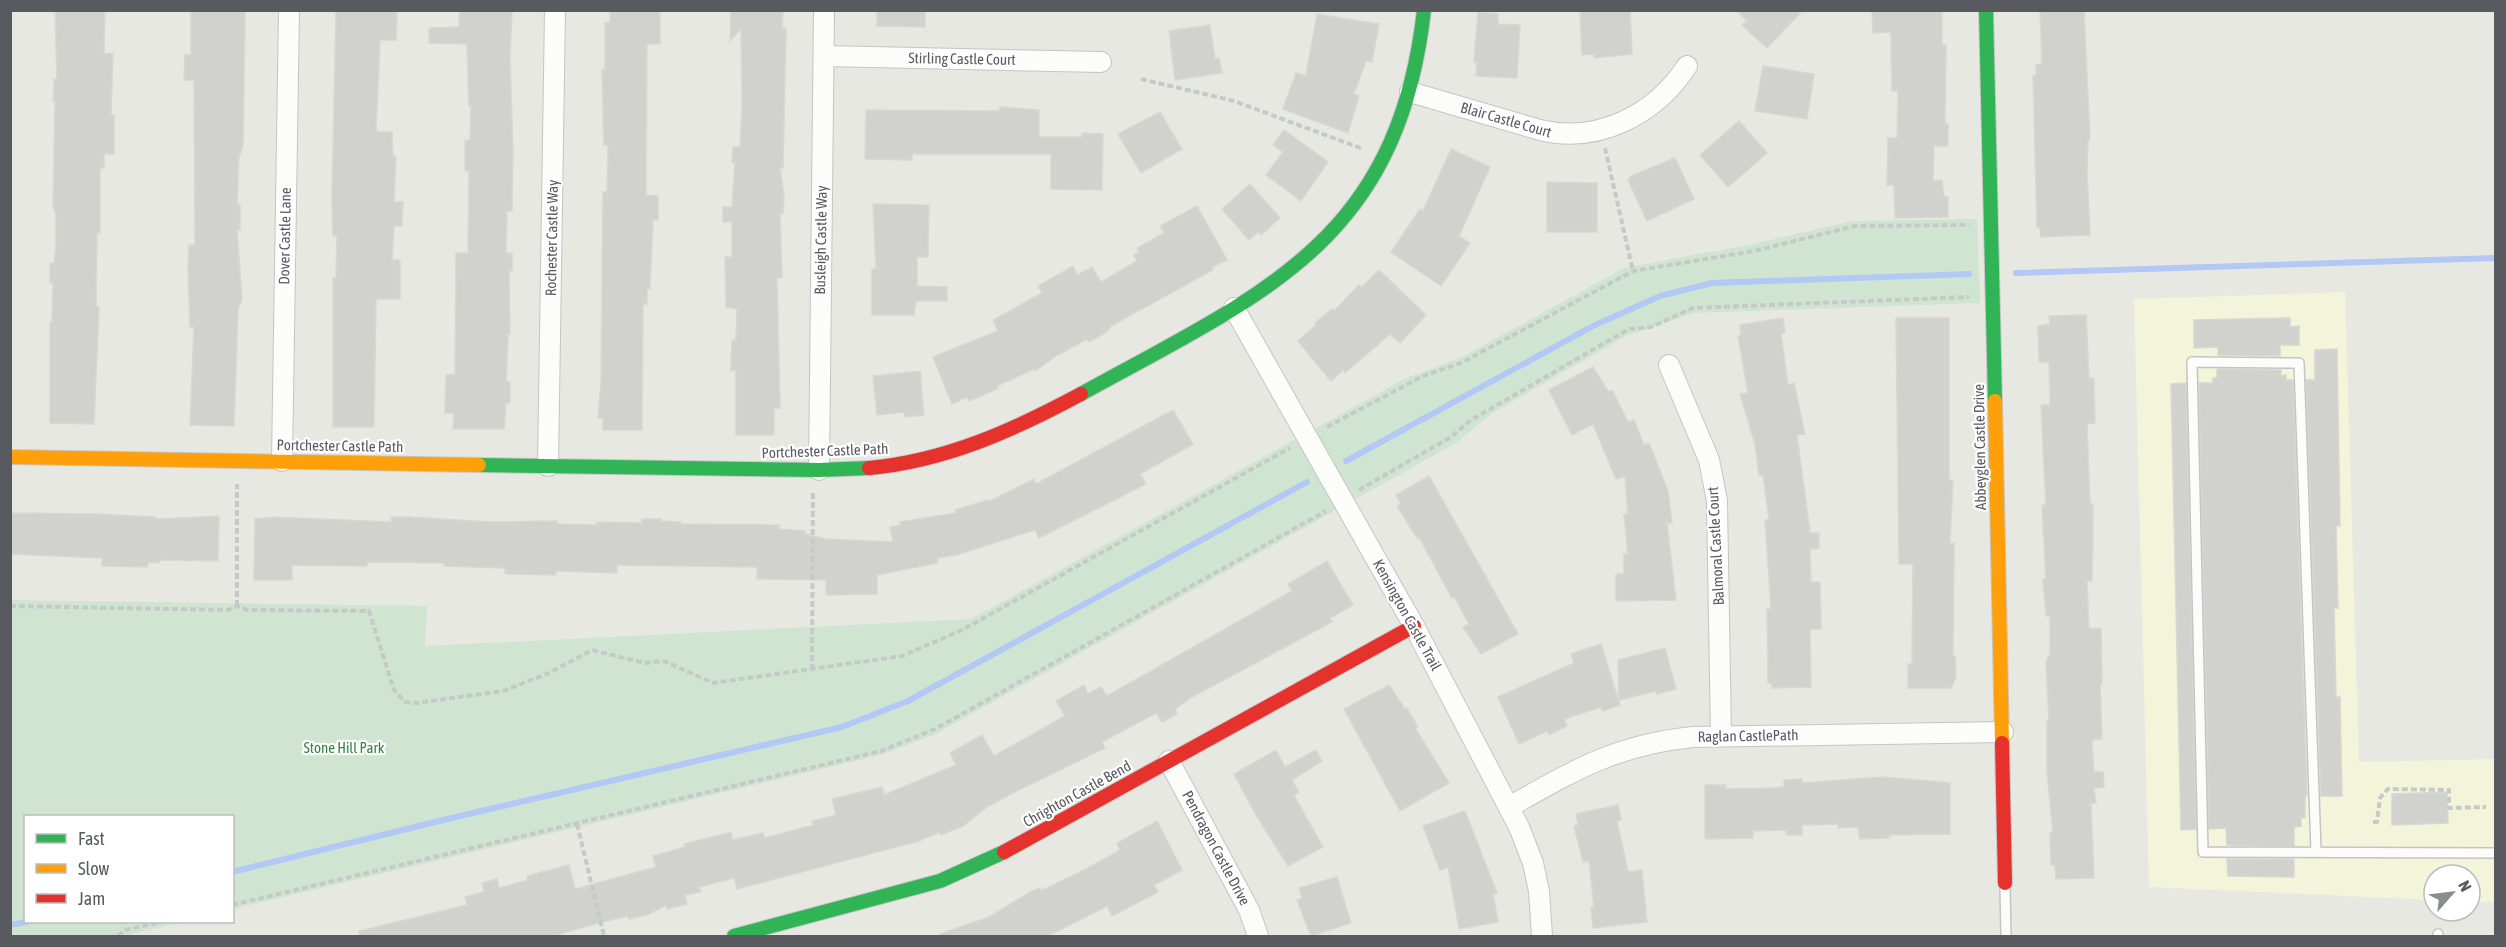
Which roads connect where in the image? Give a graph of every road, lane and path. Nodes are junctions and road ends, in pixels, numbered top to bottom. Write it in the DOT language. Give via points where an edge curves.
graph roads {
  1 [pos="289,10"];
  2 [pos="555,10"];
  3 [pos="824,10"];
  4 [pos="1424,10"];
  5 [pos="1986,10"];
  6 [pos="824,56"];
  7 [pos="1101,62"];
  8 [pos="1687,66"];
  9 [pos="1141,79"];
  10 [pos="1410,92"];
  11 [pos="1605,148"];
  12 [pos="1364,150"];
  13 [pos="1973,225"];
  14 [pos="1633,271"];
  15 [pos="1234,308"];
  16 [pos="1669,365"];
  17 [pos="1327,427"];
  18 [pos="1290,448"];
  19 [pos="10,457"];
  20 [pos="282,461"];
  21 [pos="548,466"];
  22 [pos="819,470"];
  23 [pos="237,484"];
  24 [pos="813,492"];
  25 [pos="1326,511"];
  26 [pos="10,606"];
  27 [pos="237,606"];
  28 [pos="1414,626"];
  29 [pos="812,670"];
  30 [pos="2003,732"];
  31 [pos="1721,736"];
  32 [pos="1169,761"];
  33 [pos="1509,807"];
  34 [pos="2486,807"];
  35 [pos="2373,822"];
  36 [pos="577,824"];
  37 [pos="2316,851"];
  38 [pos="2496,853"];
  39 [pos="2005,883"];
  40 [pos="234,905"];
  41 [pos="153,923"];
  42 [pos="118,936"];
  43 [pos="604,936"];
  44 [pos="734,936"];
  45 [pos="1258,936"];
  46 [pos="1542,936"];
  47 [pos="2006,936"];
  1 -- 20 [label="street, Dover Castle Lane"];
  2 -- 21 [label="street, Rochester Castle Way"];
  3 -- 6 [label="street, Busleigh Castle Way"];
  4 -- 10 [label="street, Portchester Castle Path" via="1421,47"];
  5 -- 30 [label="street, Abbeyglen Castle Drive"];
  6 -- 7 [label="street, Stirling Castle Court"];
  6 -- 22 [label="street, Busleigh Castle Way"];
  8 -- 10 [label="street, Blair Castle Court" via="1675,84 1637,116 1583,133 1560,135"];
  9 -- 12 [label="path" via="1234,101"];
  10 -- 15 [label="street, Portchester Castle Path" via="1390,145 1349,213 1288,273"];
  11 -- 14 [label="path"];
  13 -- 14 [label="path" via="1855,226 1754,251"];
  14 -- 17 [label="path" via="1463,362 1423,376"];
  15 -- 22 [label="street, Portchester Castle Path" via="1047,412 977,444 902,465"];
  15 -- 28 [label="street, Kensington Castle Trail"];
  16 -- 31 [label="street, Balmoral Castle Court" via="1709,460 1717,501"];
  18 -- 29 [label="path" via="933,644 902,656"];
  19 -- 20 [label="street, Portchester Castle Path"];
  20 -- 21 [label="street, Portchester Castle Path"];
  21 -- 22 [label="street, Portchester Castle Path"];
  23 -- 27 [label="path"];
  24 -- 29 [label="path"];
  25 -- 36 [label="path" via="934,729 880,751"];
  26 -- 27 [label="path" via="228,610"];
  27 -- 29 [label="path" via="248,610 369,611 394,690 405,702 503,691 592,650 645,663 664,661 713,683"];
  28 -- 32 [label="street, Chrighton Castle Bend"];
  28 -- 33 [label="street, Kensington Castle Trail"];
  30 -- 31 [label="street, Raglan CastlePath"];
  30 -- 39 [label="street, Abbeyglen Castle Drive"];
  31 -- 33 [label="street, Raglan CastlePath" via="1659,741 1618,751 1584,764"];
  32 -- 44 [label="street, Chrighton Castle Bend" via="1020,844 940,881"];
  32 -- 45 [label="street, Pendragon Castle Drive" via="1249,910"];
  33 -- 46 [label="street, Kensington Castle Trail" via="1533,863"];
  34 -- 35 [label="path" via="2449,807 2449,790 2388,789 2380,798 2377,822"];
  36 -- 40 [label="path"];
  36 -- 43 [label="path"];
  37 -- 37 [label="lane" via="2203,852 2192,362 2299,363"];
  37 -- 38 [label="lane"];
  39 -- 47 [label="lane"];
  41 -- 42 [label="path" via="125,930"];
}
